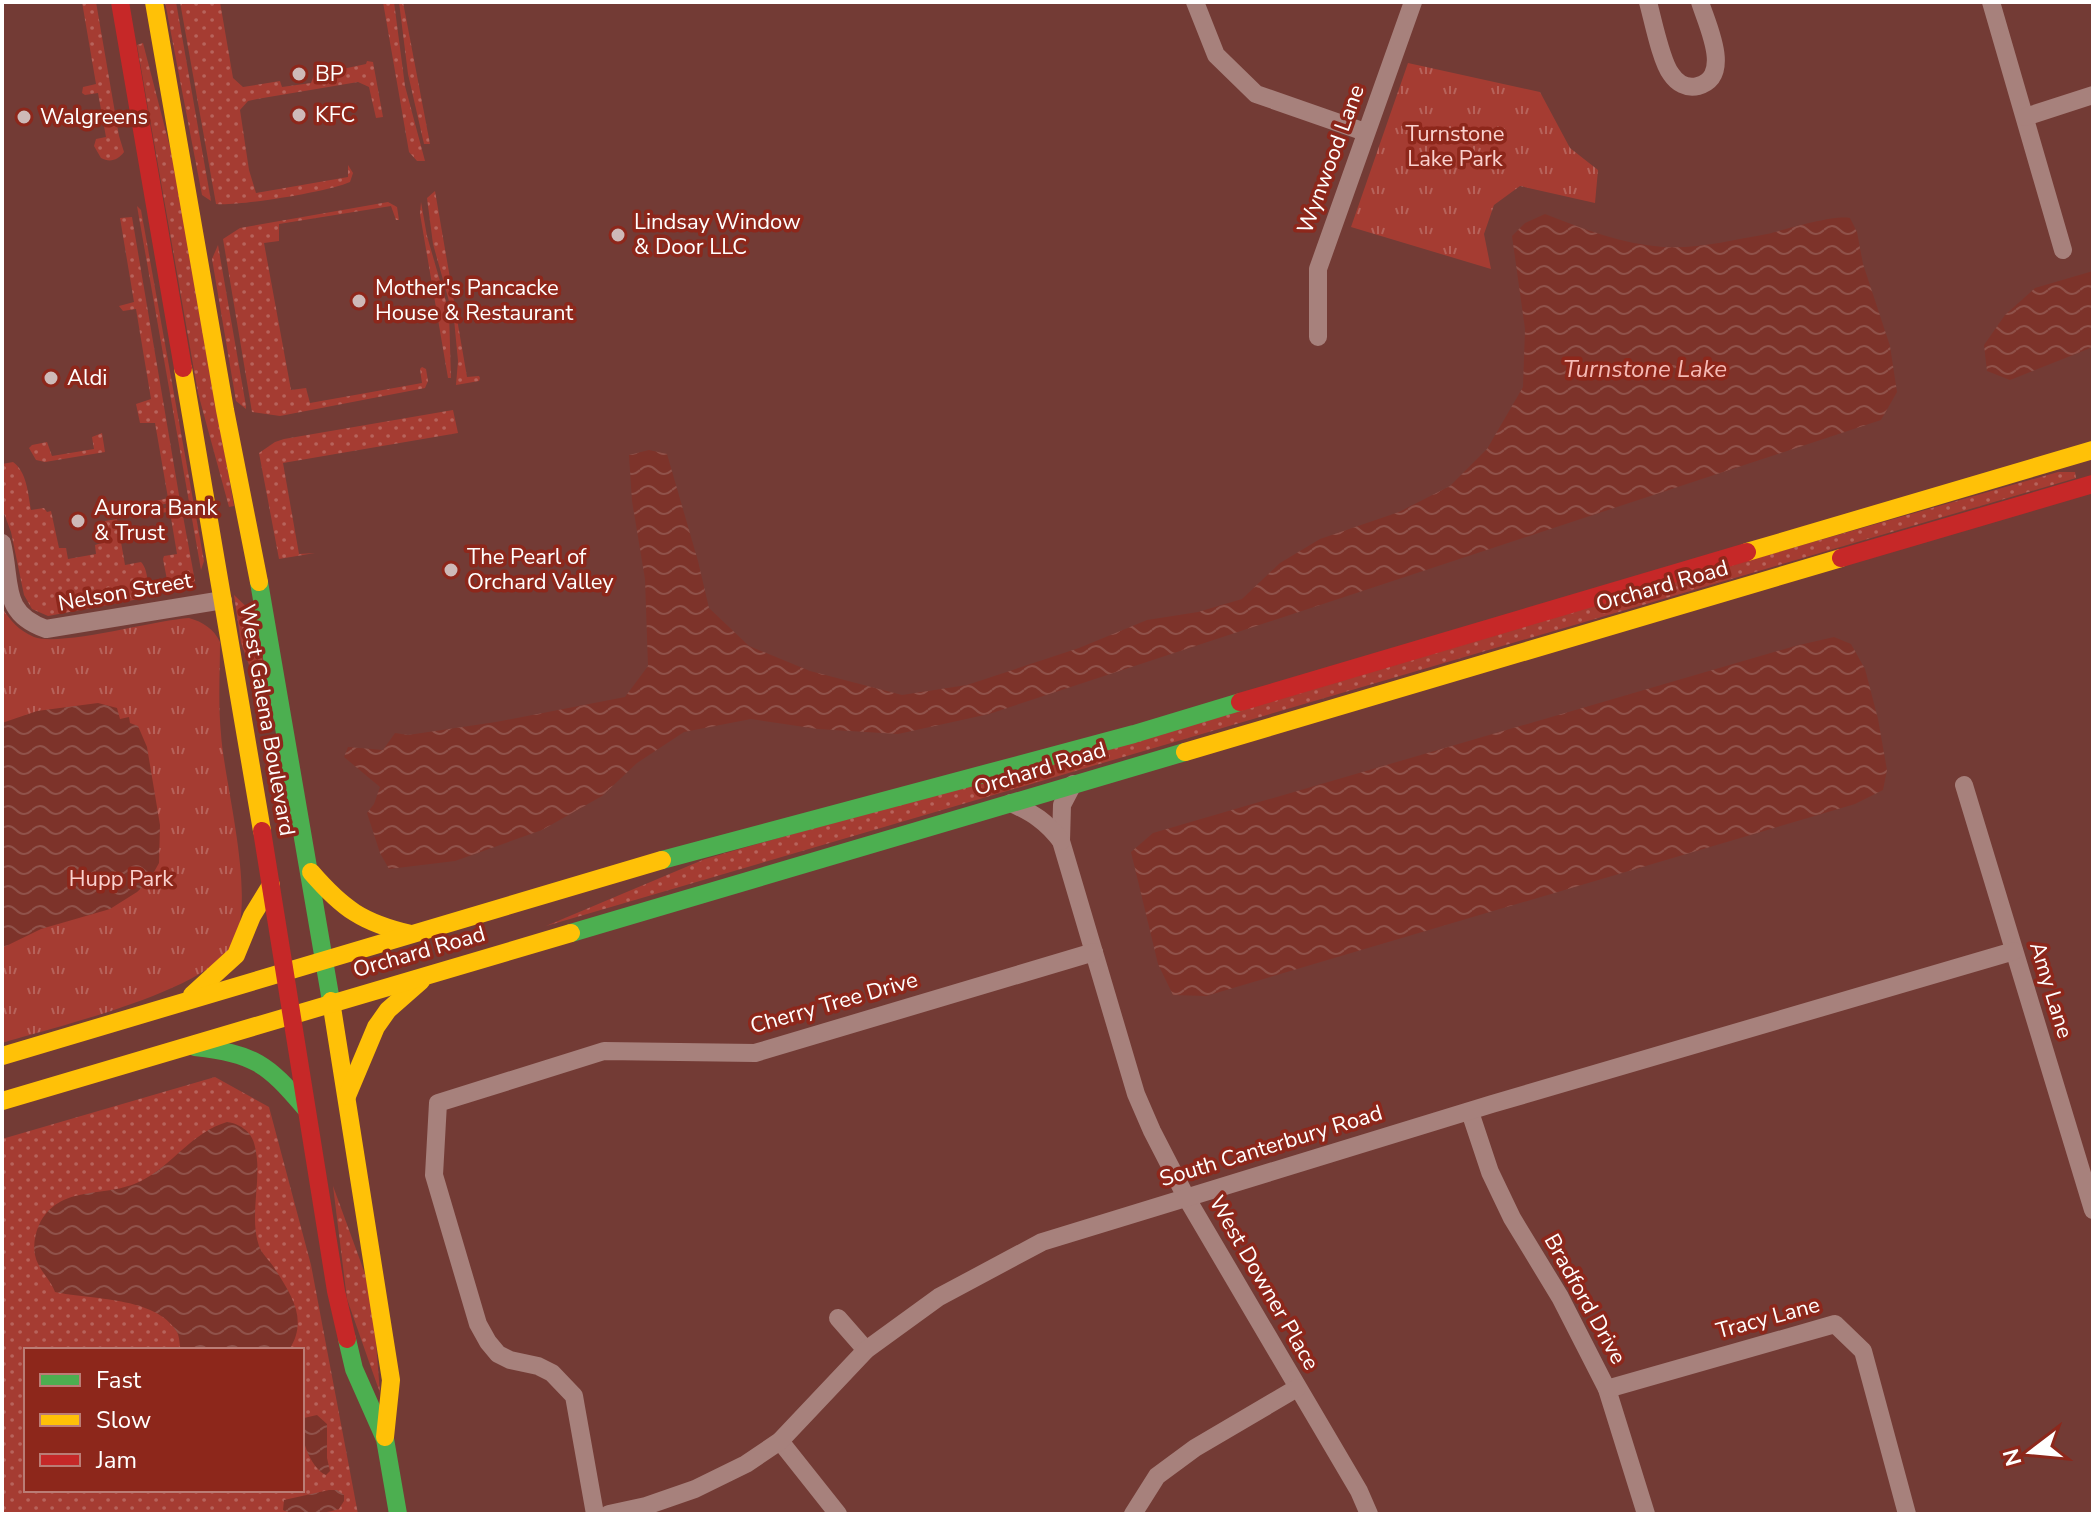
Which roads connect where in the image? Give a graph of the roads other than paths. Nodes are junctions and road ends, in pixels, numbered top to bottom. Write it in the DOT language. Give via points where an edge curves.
graph roads {
  1 [pos="120,2"];
  2 [pos="154,2"];
  3 [pos="1195,2"];
  4 [pos="1413,2"];
  5 [pos="1648,2"];
  6 [pos="1700,2"];
  7 [pos="1991,2"];
  8 [pos="2093,95"];
  9 [pos="2025,117"];
  10 [pos="1365,132"];
  11 [pos="2063,250"];
  12 [pos="1318,337"];
  13 [pos="2093,450"];
  14 [pos="2093,484"];
  15 [pos="207,504"];
  16 [pos="2,543"];
  17 [pos="234,561"];
  18 [pos="240,585"];
  19 [pos="223,600"];
  20 [pos="264,608"];
  21 [pos="1073,784"];
  22 [pos="1964,785"];
  23 [pos="1011,803"];
  24 [pos="1061,841"];
  25 [pos="311,872"];
  26 [pos="271,885"];
  27 [pos="413,935"];
  28 [pos="2014,951"];
  29 [pos="1094,952"];
  30 [pos="324,961"];
  31 [pos="285,972"];
  32 [pos="427,975"];
  33 [pos="184,1002"];
  34 [pos="332,1002"];
  35 [pos="290,1015"];
  36 [pos="185,1046"];
  37 [pos="2,1056"];
  38 [pos="346,1098"];
  39 [pos="2,1101"];
  40 [pos="305,1108"];
  41 [pos="1470,1112"];
  42 [pos="1186,1197"];
  43 [pos="2093,1210"];
  44 [pos="838,1318"];
  45 [pos="866,1350"];
  46 [pos="1297,1388"];
  47 [pos="1607,1389"];
  48 [pos="385,1439"];
  49 [pos="780,1441"];
  50 [pos="398,1514"];
  51 [pos="595,1514"];
  52 [pos="609,1514"];
  53 [pos="838,1514"];
  54 [pos="1133,1514"];
  55 [pos="1369,1514"];
  56 [pos="1646,1514"];
  57 [pos="1907,1514"];
  1 -- 15 [label="main road, West Galena Boulevard"];
  2 -- 20 [label="main road, West Galena Boulevard"];
  3 -- 10 [label="street" via="1216,55 1256,94"];
  4 -- 10 [label="street, Wynwood Lane"];
  5 -- 6 [label="street" via="1669,72 1679,83 1694,87 1709,81 1716,69"];
  7 -- 9 [label="street"];
  8 -- 9 [label="street"];
  9 -- 11 [label="street"];
  10 -- 12 [label="street, Wynwood Lane" via="1318,269"];
  13 -- 27 [label="main road, Orchard Road" via="1134,734 644,865"];
  14 -- 21 [label="main road, Orchard Road"];
  15 -- 17 [label="main road" via="228,536"];
  15 -- 19 [label="main road, West Galena Boulevard"];
  16 -- 19 [label="street, Nelson Street" via="14,606 20,617 46,629"];
  18 -- 20 [label="main road"];
  19 -- 26 [label="main road, West Galena Boulevard"];
  20 -- 25 [label="main road, West Galena Boulevard"];
  21 -- 23 [label="main road, Orchard Road"];
  21 -- 24 [label="street, West Downer Place" via="1062,805"];
  22 -- 28 [label="street, Amy Lane"];
  23 -- 24 [label="street, West Downer Place" via="1049,825"];
  23 -- 32 [label="main road, Orchard Road"];
  24 -- 29 [label="street, West Downer Place"];
  25 -- 27 [label="main road" via="350,914 376,927"];
  25 -- 30 [label="main road, West Galena Boulevard"];
  26 -- 31 [label="main road, West Galena Boulevard"];
  26 -- 33 [label="main road" via="236,955"];
  27 -- 30 [label="main road, Orchard Road"];
  28 -- 41 [label="street, South Canterbury Road"];
  28 -- 43 [label="street, Amy Lane"];
  29 -- 42 [label="street, West Downer Place" via="1136,1094"];
  29 -- 51 [label="street, Cherry Tree Drive" via="755,1053 604,1051 438,1103 434,1175 478,1324 498,1354 552,1373 574,1396"];
  30 -- 31 [label="main road, Orchard Road"];
  30 -- 34 [label="main road, West Galena Boulevard"];
  31 -- 33 [label="main road, Orchard Road"];
  31 -- 35 [label="main road, West Galena Boulevard"];
  32 -- 34 [label="main road, Orchard Road"];
  32 -- 38 [label="main road" via="376,1027"];
  33 -- 37 [label="main road, Orchard Road"];
  34 -- 35 [label="main road, Orchard Road"];
  34 -- 38 [label="main road, West Galena Boulevard"];
  35 -- 36 [label="main road, Orchard Road"];
  35 -- 40 [label="main road, West Galena Boulevard"];
  36 -- 39 [label="main road, Orchard Road"];
  36 -- 40 [label="main road" via="259,1061"];
  38 -- 48 [label="main road, West Galena Boulevard" via="391,1380"];
  40 -- 48 [label="main road, West Galena Boulevard" via="354,1369"];
  41 -- 42 [label="street, South Canterbury Road"];
  41 -- 47 [label="street, Bradford Drive" via="1512,1218"];
  42 -- 45 [label="street, South Canterbury Road" via="1042,1242 939,1297"];
  42 -- 46 [label="street, West Downer Place"];
  44 -- 45 [label="street"];
  45 -- 49 [label="street, South Canterbury Road"];
  46 -- 54 [label="street" via="1157,1476"];
  46 -- 55 [label="street, West Downer Place"];
  47 -- 56 [label="street, Bradford Drive"];
  47 -- 57 [label="street, Tracy Lane" via="1835,1324 1863,1351"];
  48 -- 50 [label="main road, West Galena Boulevard"];
  49 -- 52 [label="street, South Canterbury Road" via="695,1489"];
  49 -- 53 [label="street"];
}
